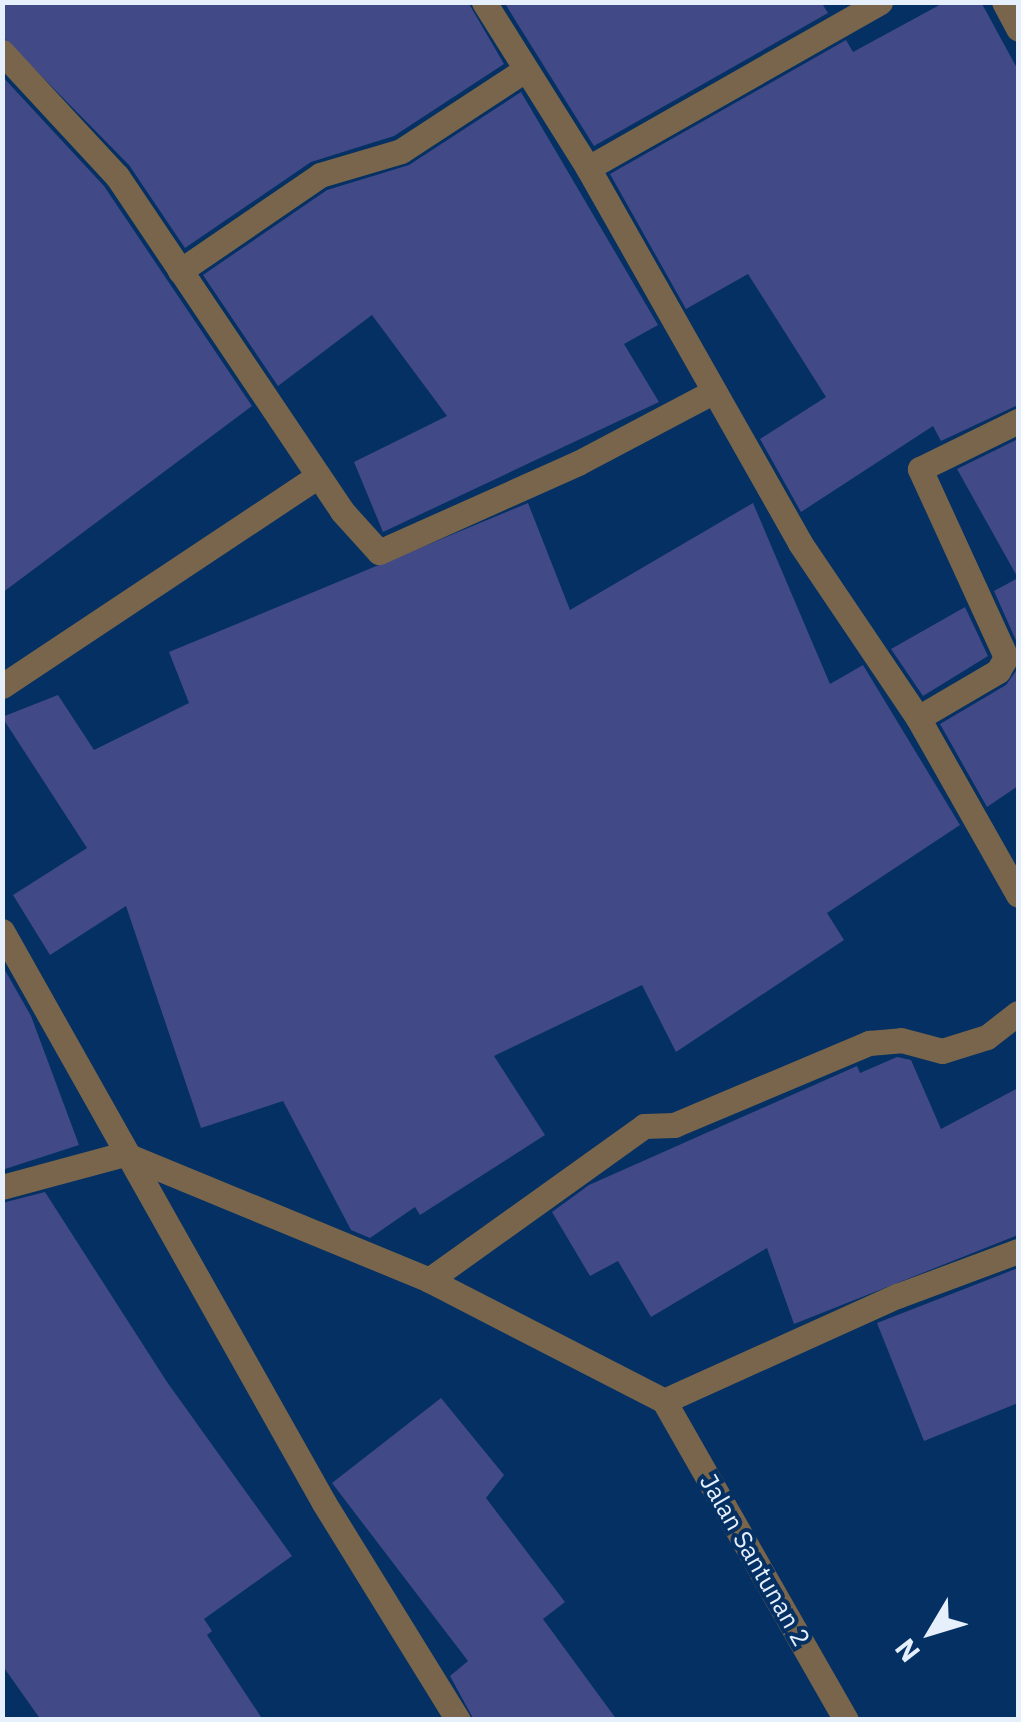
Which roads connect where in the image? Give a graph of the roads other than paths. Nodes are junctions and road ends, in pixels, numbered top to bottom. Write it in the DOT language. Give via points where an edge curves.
graph roads {
  1 [pos="484,2"];
  2 [pos="880,2"];
  3 [pos="1004,2"];
  4 [pos="1018,28"];
  5 [pos="2,52"];
  6 [pos="526,70"];
  7 [pos="588,168"];
  8 [pos="180,271"];
  9 [pos="711,393"];
  10 [pos="1018,421"];
  11 [pos="318,476"];
  12 [pos="2,686"];
  13 [pos="918,718"];
  14 [pos="1018,895"];
  15 [pos="2,931"];
  16 [pos="1018,1013"];
  17 [pos="124,1154"];
  18 [pos="2,1187"];
  19 [pos="1018,1251"];
  20 [pos="429,1280"];
  21 [pos="664,1400"];
  22 [pos="458,1720"];
  23 [pos="846,1720"];
  1 -- 6 [label="street"];
  2 -- 7 [label="street"];
  3 -- 4 [label="street"];
  5 -- 8 [label="street" via="117,176"];
  6 -- 7 [label="street"];
  6 -- 8 [label="street" via="401,151 320,175"];
  7 -- 9 [label="street"];
  8 -- 11 [label="street"];
  9 -- 11 [label="street" via="578,463 379,552"];
  9 -- 13 [label="street" via="800,543"];
  10 -- 13 [label="street" via="920,470 1006,649 998,671"];
  11 -- 12 [label="street"];
  13 -- 14 [label="street"];
  15 -- 17 [label="street"];
  16 -- 20 [label="street" via="987,1037 942,1051 902,1040 869,1043 674,1125 644,1126"];
  17 -- 18 [label="street"];
  17 -- 20 [label="street"];
  17 -- 22 [label="street" via="324,1504"];
  19 -- 21 [label="street" via="897,1296"];
  20 -- 21 [label="street"];
  21 -- 23 [label="street, Jalan Santunan 2"];
}
